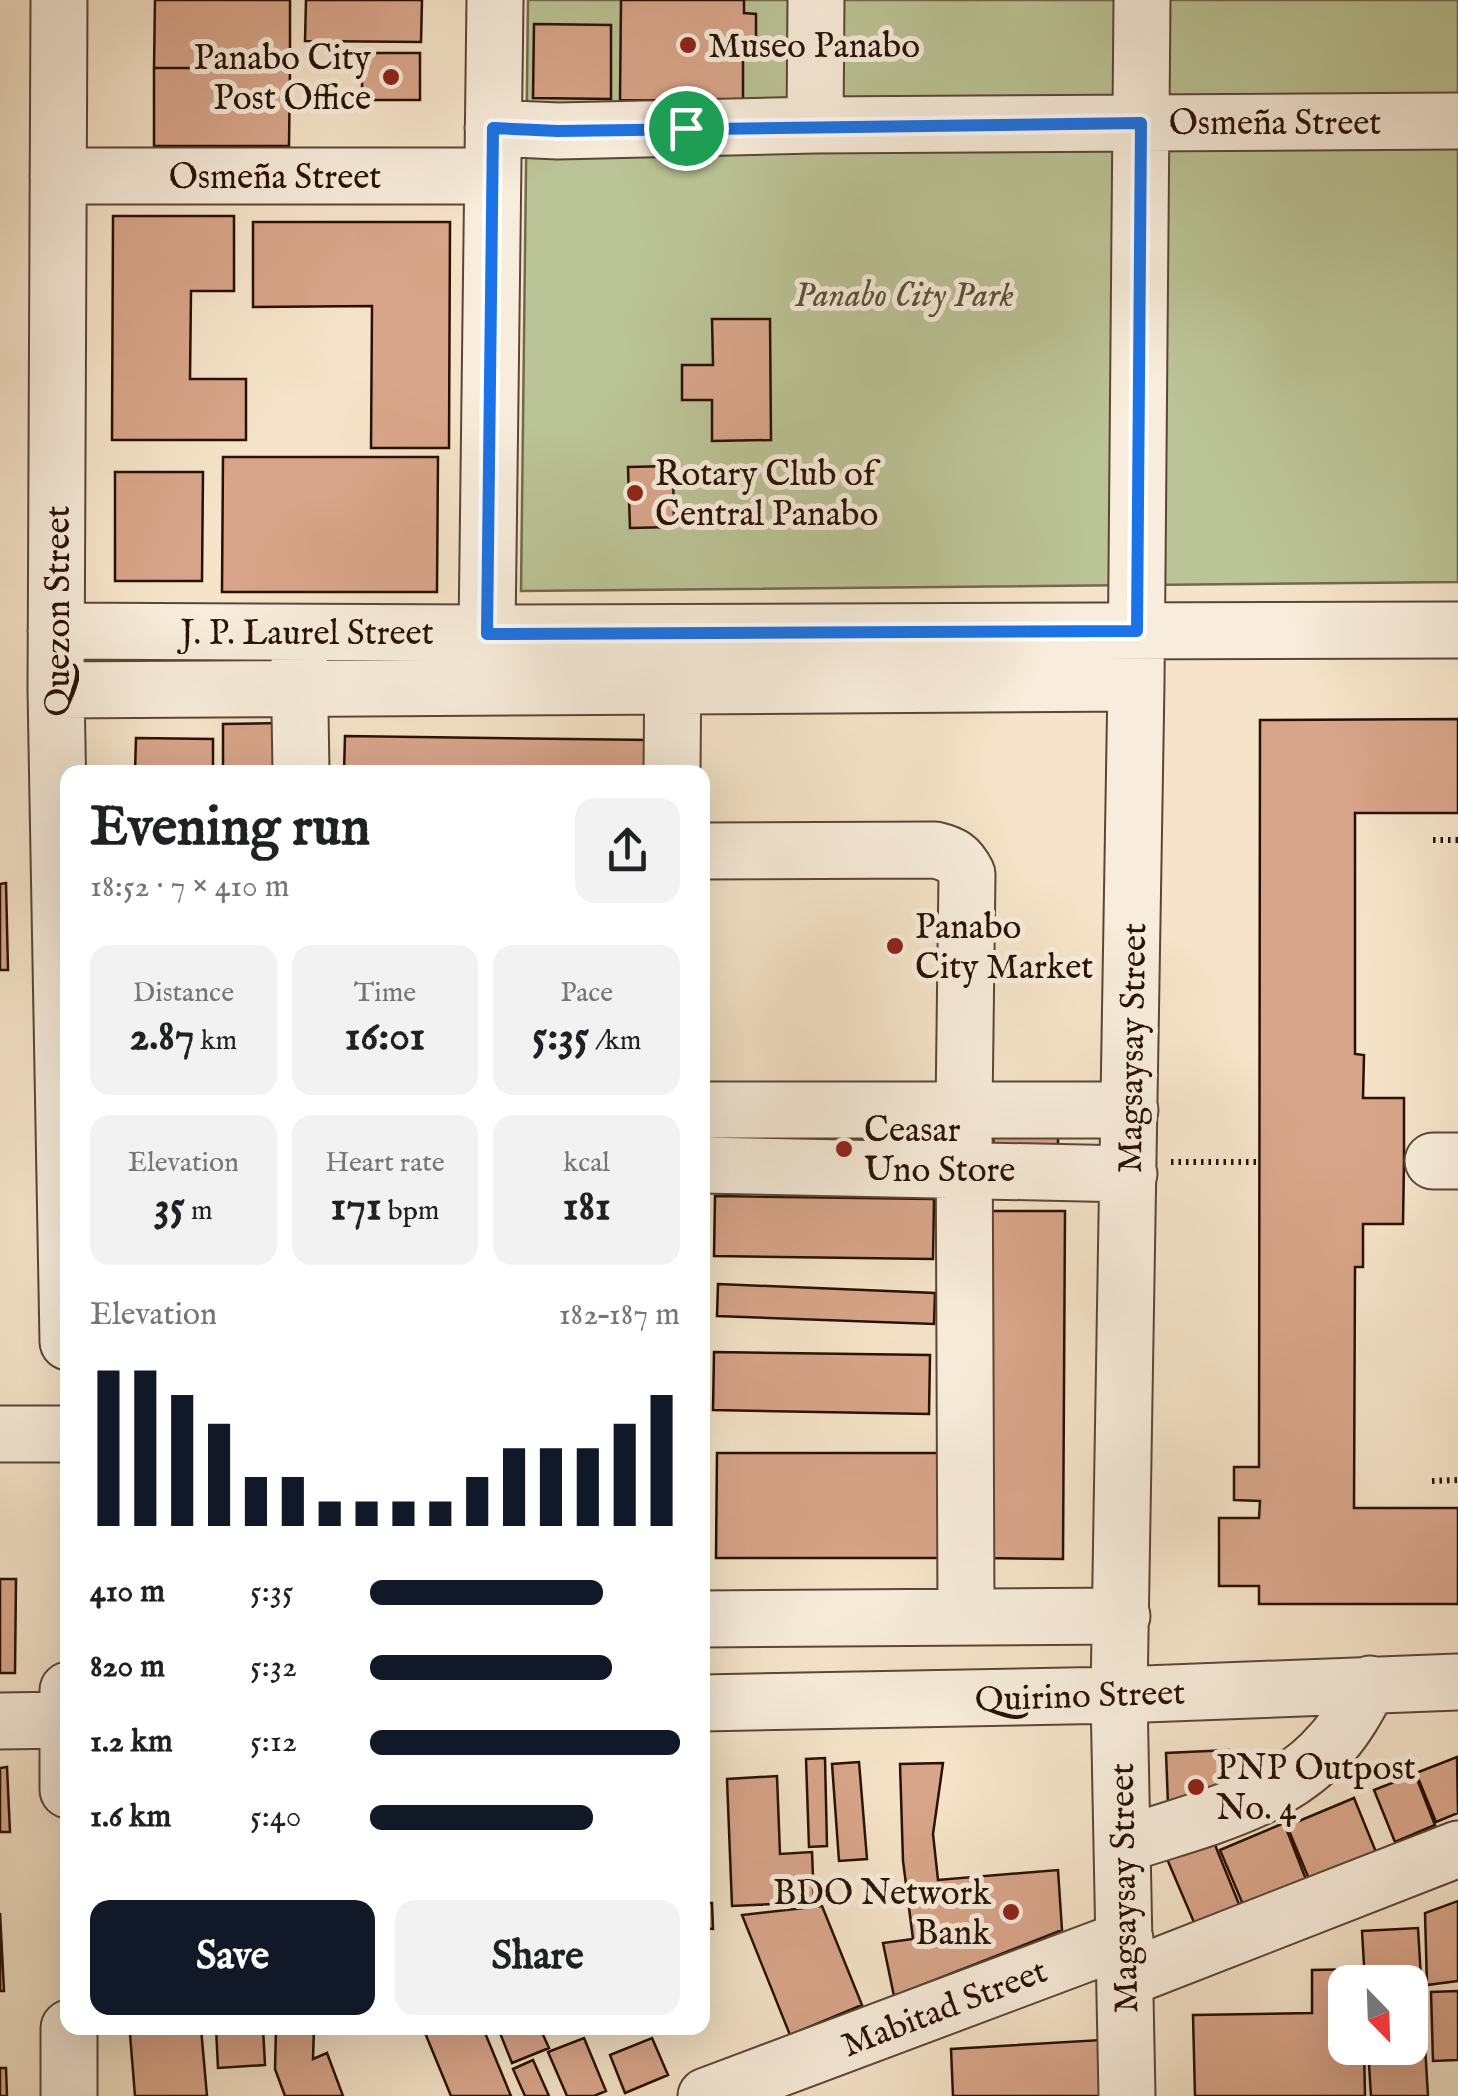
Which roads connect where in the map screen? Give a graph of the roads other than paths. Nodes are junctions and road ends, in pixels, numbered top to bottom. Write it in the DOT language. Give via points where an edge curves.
graph roads {
  1 [pos="59,0"];
  2 [pos="494,0"];
  3 [pos="816,0"];
  4 [pos="1142,0"];
  5 [pos="1458,120"];
  6 [pos="1141,123"];
  7 [pos="815,125"];
  8 [pos="492,152"];
  9 [pos="58,176"];
  10 [pos="1458,630"];
  11 [pos="56,631"];
  12 [pos="299,632"];
  13 [pos="487,634"];
  14 [pos="1136,657"];
  15 [pos="673,659"];
  16 [pos="298,688"];
  17 [pos="56,690"];
  18 [pos="300,765"];
  19 [pos="672,765"];
  20 [pos="710,851"];
  21 [pos="60,907"];
  22 [pos="710,1110"];
  23 [pos="964,1110"];
  24 [pos="1129,1148"];
  25 [pos="710,1165"];
  26 [pos="965,1170"];
  27 [pos="0,1434"];
  28 [pos="60,1434"];
  29 [pos="966,1616"];
  30 [pos="1122,1616"];
  31 [pos="710,1619"];
  32 [pos="1458,1682"];
  33 [pos="1370,1684"];
  34 [pos="1119,1695"];
  35 [pos="710,1703"];
  36 [pos="60,1720"];
  37 [pos="0,1721"];
  38 [pos="1123,1845"];
  39 [pos="1458,1848"];
  40 [pos="1125,1959"];
  41 [pos="69,2035"];
  42 [pos="798,2079"];
  43 [pos="69,2096"];
  44 [pos="706,2096"];
  45 [pos="1127,2096"];
  1 -- 9 [label="street, Quezon Street"];
  2 -- 8 [label="street"];
  3 -- 7 [label="street"];
  4 -- 6 [label="street, Magsaysay Street"];
  5 -- 6 [label="street, Osmeña Street"];
  6 -- 7 [label="street, Osmeña Street"];
  6 -- 14 [label="street, Magsaysay Street"];
  7 -- 8 [label="street, Osmeña Street" via="558,131"];
  8 -- 9 [label="street, Osmeña Street"];
  8 -- 13 [label="street"];
  9 -- 11 [label="street, Quezon Street"];
  10 -- 14 [label="street, J. P. Laurel Street"];
  11 -- 12 [label="street, J. P. Laurel Street"];
  11 -- 17 [label="street, Quezon Street"];
  12 -- 13 [label="street, J. P. Laurel Street"];
  12 -- 16 [label="street"];
  13 -- 15 [label="street, J. P. Laurel Street"];
  14 -- 15 [label="street, J. P. Laurel Street"];
  14 -- 24 [label="street, Magsaysay Street"];
  15 -- 16 [label="street, J. P. Laurel Street"];
  15 -- 19 [label="street"];
  16 -- 17 [label="street, J. P. Laurel Street"];
  16 -- 18 [label="street"];
  17 -- 21 [label="street, Quezon Street"];
  20 -- 23 [label="street" via="935,850 961,861 968,874"];
  22 -- 23 [label="street"];
  23 -- 24 [label="street"];
  23 -- 26 [label="street"];
  24 -- 26 [label="street"];
  24 -- 30 [label="street, Magsaysay Street"];
  25 -- 26 [label="street"];
  26 -- 29 [label="street"];
  27 -- 28 [label="street"];
  29 -- 30 [label="street"];
  29 -- 31 [label="street"];
  30 -- 34 [label="street, Magsaysay Street"];
  32 -- 33 [label="street, Quirino Street"];
  33 -- 34 [label="street, Quirino Street"];
  33 -- 38 [label="street" via="1331,1745 1278,1788"];
  34 -- 35 [label="street, Quirino Street"];
  34 -- 38 [label="street, Magsaysay Street"];
  36 -- 37 [label="street"];
  38 -- 40 [label="street, Magsaysay Street"];
  39 -- 40 [label="street, Mabitad Street"];
  40 -- 42 [label="street, Mabitad Street"];
  40 -- 45 [label="street, Magsaysay Street"];
  41 -- 43 [label="street"];
  42 -- 44 [label="street, Mabitad Street"];
}
